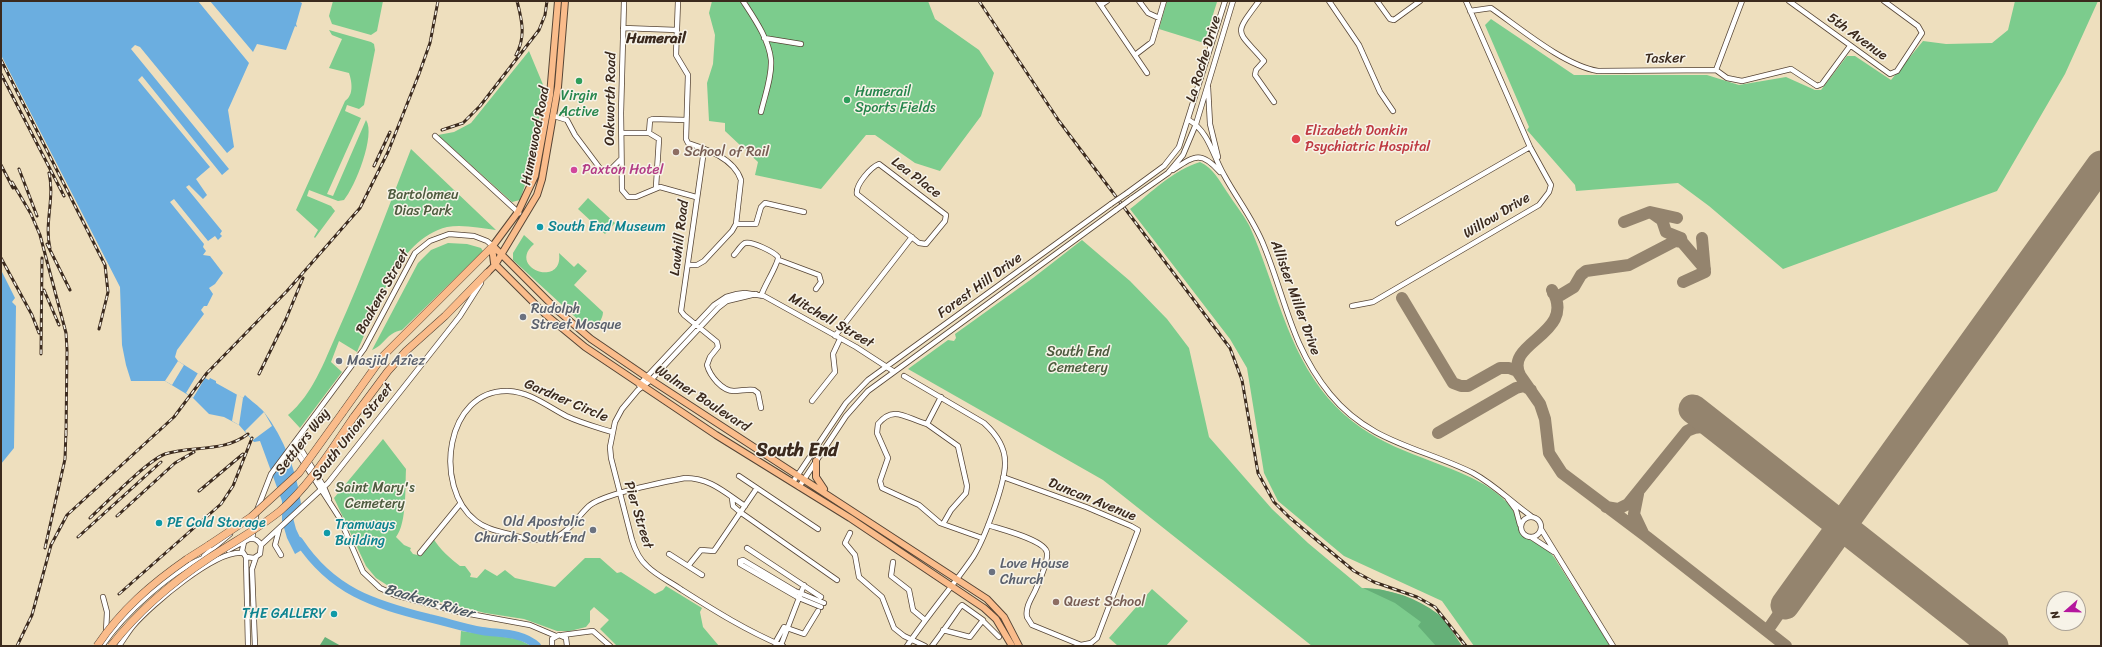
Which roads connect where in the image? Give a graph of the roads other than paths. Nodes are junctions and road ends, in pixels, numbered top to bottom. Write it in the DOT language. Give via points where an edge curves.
graph roads {
  1 [pos="558,1"];
  2 [pos="566,1"];
  3 [pos="624,1"];
  4 [pos="678,1"];
  5 [pos="743,1"];
  6 [pos="1107,1"];
  7 [pos="1139,1"];
  8 [pos="1164,1"];
  9 [pos="1225,1"];
  10 [pos="1233,1"];
  11 [pos="1259,1"];
  12 [pos="1329,1"];
  13 [pos="1378,1"];
  14 [pos="1420,1"];
  15 [pos="1466,1"];
  16 [pos="1742,1"];
  17 [pos="1789,1"];
  18 [pos="1884,1"];
  19 [pos="1100,3"];
  20 [pos="1470,11"];
  21 [pos="1159,18"];
  22 [pos="624,28"];
  23 [pos="677,30"];
  24 [pos="764,38"];
  25 [pos="801,44"];
  26 [pos="1850,46"];
  27 [pos="1135,55"];
  28 [pos="1716,70"];
  29 [pos="1147,73"];
  30 [pos="1208,82"];
  31 [pos="1274,102"];
  32 [pos="1392,111"];
  33 [pos="761,112"];
  34 [pos="554,116"];
  35 [pos="686,120"];
  36 [pos="1189,120"];
  37 [pos="1196,124"];
  38 [pos="623,133"];
  39 [pos="649,133"];
  40 [pos="435,136"];
  41 [pos="1530,147"];
  42 [pos="704,150"];
  43 [pos="621,159"];
  44 [pos="1168,173"];
  45 [pos="1223,174"];
  46 [pos="656,187"];
  47 [pos="696,197"];
  48 [pos="804,212"];
  49 [pos="521,214"];
  50 [pos="1398,223"];
  51 [pos="736,224"];
  52 [pos="912,237"];
  53 [pos="493,246"];
  54 [pos="501,255"];
  55 [pos="734,255"];
  56 [pos="779,260"];
  57 [pos="495,265"];
  58 [pos="688,265"];
  59 [pos="487,273"];
  60 [pos="816,289"];
  61 [pos="758,295"];
  62 [pos="1352,306"];
  63 [pos="695,324"];
  64 [pos="699,328"];
  65 [pos="837,337"];
  66 [pos="886,367"];
  67 [pos="893,372"];
  68 [pos="904,376"];
  69 [pos="649,378"];
  70 [pos="640,387"];
  71 [pos="941,397"];
  72 [pos="812,401"];
  73 [pos="761,408"];
  74 [pos="927,424"];
  75 [pos="612,432"];
  76 [pos="296,441"];
  77 [pos="292,448"];
  78 [pos="816,461"];
  79 [pos="798,474"];
  80 [pos="739,476"];
  81 [pos="1003,477"];
  82 [pos="804,479"];
  83 [pos="793,482"];
  84 [pos="799,487"];
  85 [pos="757,488"];
  86 [pos="323,489"];
  87 [pos="1501,492"];
  88 [pos="620,494"];
  89 [pos="828,494"];
  90 [pos="732,498"];
  91 [pos="460,504"];
  92 [pos="744,506"];
  93 [pos="257,510"];
  94 [pos="738,510"];
  95 [pos="1531,516"];
  96 [pos="943,524"];
  97 [pos="988,525"];
  98 [pos="1520,525"];
  99 [pos="281,527"];
  100 [pos="818,529"];
  101 [pos="1541,529"];
  102 [pos="850,533"];
  103 [pos="1531,537"];
  104 [pos="252,538"];
  105 [pos="982,538"];
  106 [pos="244,542"];
  107 [pos="261,545"];
  108 [pos="746,548"];
  109 [pos="420,553"];
  110 [pos="1556,553"];
  111 [pos="669,554"];
  112 [pos="244,555"];
  113 [pos="281,555"];
  114 [pos="200,558"];
  115 [pos="256,558"];
  116 [pos="893,562"];
  117 [pos="688,566"];
  118 [pos="702,575"];
  119 [pos="956,578"];
  120 [pos="837,580"];
  121 [pos="804,585"];
  122 [pos="952,585"];
  123 [pos="800,596"];
  124 [pos="821,596"];
  125 [pos="102,597"];
  126 [pos="824,603"];
  127 [pos="925,620"];
  128 [pos="983,621"];
  129 [pos="788,628"];
  130 [pos="943,630"];
  131 [pos="546,632"];
  132 [pos="579,634"];
  133 [pos="562,635"];
  134 [pos="556,636"];
  135 [pos="999,637"];
  136 [pos="911,640"];
  137 [pos="776,642"];
  138 [pos="552,644"];
  139 [pos="567,644"];
  140 [pos="106,645"];
  141 [pos="782,645"];
  142 [pos="97,646"];
  143 [pos="119,646"];
  144 [pos="248,646"];
  145 [pos="255,646"];
  146 [pos="610,646"];
  147 [pos="907,646"];
  148 [pos="925,646"];
  149 [pos="932,646"];
  150 [pos="1012,646"];
  151 [pos="1019,646"];
  152 [pos="1081,646"];
  153 [pos="1613,646"];
  1 -- 49 [label="main road, Humewood Road" via="552,77 539,160"];
  2 -- 34 [label="main road, Humewood Road"];
  3 -- 22 [label="street, Oakworth Road"];
  4 -- 23 [label="street"];
  5 -- 24 [label="street"];
  6 -- 19 [label="street"];
  7 -- 21 [label="street" via="1148,13"];
  8 -- 21 [label="street"];
  9 -- 36 [label="street, La Roche Drive"];
  10 -- 30 [label="street, La Roche Drive"];
  11 -- 31 [label="street" via="1240,30 1245,40 1264,61 1255,72 1256,80"];
  12 -- 32 [label="street" via="1359,45 1380,92"];
  13 -- 14 [label="street" via="1390,19 1394,20"];
  15 -- 20 [label="street, Willow Drive"];
  16 -- 28 [label="street"];
  17 -- 26 [label="street, 5th Avenue"];
  18 -- 26 [label="street, 5th Avenue" via="1922,30 1922,35 1897,71 1890,74"];
  19 -- 27 [label="street"];
  20 -- 28 [label="street, Tasker" via="1490,8 1562,57 1590,70"];
  20 -- 41 [label="street, Willow Drive"];
  21 -- 27 [label="street" via="1152,42"];
  22 -- 23 [label="street"];
  22 -- 38 [label="street, Oakworth Road" via="621,113"];
  23 -- 35 [label="street" via="676,55 688,75"];
  24 -- 25 [label="street"];
  24 -- 33 [label="street" via="771,61"];
  26 -- 28 [label="street, Tasker" via="1822,84 1817,86 1791,70 1742,81 1727,78"];
  27 -- 29 [label="street"];
  30 -- 37 [label="street, La Roche Drive"];
  30 -- 45 [label="street" via="1210,124"];
  34 -- 43 [label="street" via="567,120 602,171 609,171"];
  34 -- 49 [label="main road, Humewood Road" via="537,195"];
  35 -- 39 [label="street" via="650,120"];
  35 -- 42 [label="street" via="686,141"];
  36 -- 37 [label="street, Allister Miller Drive"];
  36 -- 66 [label="street, Forest Hill Drive, bridge" via="1179,147 1171,159"];
  37 -- 44 [label="street, Forest Hill Drive" via="1182,155"];
  37 -- 45 [label="street, Allister Miller Drive" via="1205,136"];
  38 -- 39 [label="street"];
  38 -- 43 [label="street, Oakworth Road"];
  39 -- 46 [label="street" via="660,142"];
  40 -- 49 [label="street"];
  41 -- 50 [label="street"];
  41 -- 62 [label="street, Willow Drive" via="1551,185 1539,205 1373,302"];
  42 -- 47 [label="street, Lawhill Road"];
  42 -- 51 [label="street" via="716,153 740,178"];
  43 -- 46 [label="street, Oakworth Road" via="622,190 626,195 636,197"];
  44 -- 45 [label="street" via="1191,158 1199,157 1209,160"];
  44 -- 67 [label="street, Forest Hill Drive, bridge"];
  45 -- 87 [label="street, Allister Miller Drive" via="1256,226 1302,353 1331,395 1354,418 1378,434 1394,443 1458,466"];
  46 -- 47 [label="street"];
  47 -- 58 [label="street, Lawhill Road"];
  48 -- 51 [label="street" via="765,203 761,207 756,224"];
  49 -- 53 [label="main road, Humewood Road"];
  49 -- 54 [label="main road, Humewood Road"];
  51 -- 58 [label="street" via="704,261 697,265"];
  52 -- 52 [label="street, Lea Place" via="857,194 858,186 876,166 884,166 946,214 945,221 926,244"];
  52 -- 65 [label="street"];
  53 -- 54 [label="main road, Walmer Boulevard"];
  53 -- 57 [label="main road"];
  53 -- 76 [label="street, Baakens Street" via="474,236 450,234 430,241 415,253 364,349"];
  53 -- 142 [label="highway, Settlers Way, bridge" via="388,351 307,463 276,496 251,517 148,588 119,615"];
  54 -- 57 [label="main road, Humewood Road"];
  54 -- 69 [label="main road, Walmer Boulevard" via="575,326"];
  55 -- 56 [label="street" via="743,244 749,243 771,252"];
  56 -- 60 [label="street" via="818,275 821,282"];
  56 -- 61 [label="street"];
  57 -- 59 [label="main road, South Union Street"];
  57 -- 70 [label="main road, Walmer Boulevard" via="575,339"];
  58 -- 63 [label="street, Lawhill Road" via="681,311"];
  59 -- 86 [label="street, South Union Street" via="460,316"];
  59 -- 140 [label="highway, Settlers Way, bridge" via="445,316 406,350 384,375 319,467 292,500 269,519 169,586"];
  61 -- 63 [label="street, Mitchell Street" via="744,292 726,297 714,304"];
  61 -- 64 [label="street" via="740,297 722,304"];
  61 -- 65 [label="street, Mitchell Street" via="772,300"];
  63 -- 64 [label="street"];
  63 -- 69 [label="street, Mitchell Street"];
  64 -- 69 [label="street"];
  64 -- 73 [label="street" via="716,339 718,344 707,362 715,379 732,391 754,390 758,393"];
  65 -- 66 [label="street, Mitchell Street"];
  65 -- 72 [label="street" via="833,354 835,372"];
  66 -- 67 [label="street, Mitchell Street"];
  66 -- 79 [label="street, Forest Hill Drive" via="856,390"];
  67 -- 78 [label="street, Forest Hill Drive" via="854,405"];
  68 -- 71 [label="street"];
  69 -- 70 [label="street, Pier Street"];
  69 -- 79 [label="main road, Walmer Boulevard"];
  70 -- 75 [label="street, Pier Street" via="622,409"];
  70 -- 83 [label="main road, Walmer Boulevard"];
  71 -- 74 [label="street"];
  71 -- 81 [label="street" via="992,430 1003,452"];
  74 -- 96 [label="street" via="958,446 967,482 966,493"];
  74 -- 96 [label="street" via="896,412 880,421 877,433 888,458 880,481 884,490 919,505"];
  75 -- 88 [label="street, Pier Street" via="611,458"];
  75 -- 91 [label="street, Gardner Circle" via="579,422 522,393 503,391 490,395 466,410 453,436 450,472"];
  76 -- 77 [label="street, Baakens Street"];
  76 -- 86 [label="street"];
  77 -- 86 [label="street"];
  77 -- 93 [label="street, Baakens Street" via="271,474"];
  78 -- 82 [label="street, Forest Hill Drive"];
  78 -- 89 [label="main road" via="816,477"];
  79 -- 82 [label="main road, Walmer Boulevard"];
  79 -- 83 [label="street, Forest Hill Drive"];
  80 -- 85 [label="street"];
  81 -- 97 [label="street"];
  81 -- 152 [label="street, Duncan Avenue" via="1138,530 1098,638"];
  82 -- 84 [label="street, Forest Hill Drive"];
  82 -- 89 [label="main road, Walmer Boulevard"];
  83 -- 84 [label="main road, Walmer Boulevard"];
  84 -- 122 [label="main road, Walmer Boulevard"];
  85 -- 92 [label="street"];
  85 -- 100 [label="street"];
  86 -- 99 [label="street, South Union Street"];
  86 -- 131 [label="street" via="363,572 380,588 422,603 522,623"];
  87 -- 95 [label="street, Allister Miller Drive"];
  87 -- 98 [label="street, Allister Miller Drive" via="1516,510"];
  88 -- 90 [label="street, Gardner Circle" via="685,478 698,478"];
  88 -- 91 [label="street, Gardner Circle" via="594,502 564,534 543,540 485,527"];
  88 -- 137 [label="street, Pier Street" via="634,546 639,558 647,566 719,613 748,630"];
  89 -- 119 [label="main road, Walmer Boulevard"];
  90 -- 92 [label="street, Gardner Circle"];
  90 -- 94 [label="street" via="733,506"];
  91 -- 109 [label="street"];
  92 -- 94 [label="street"];
  93 -- 104 [label="street, Baakens Street"];
  93 -- 114 [label="street"];
  94 -- 117 [label="street" via="714,551 701,550"];
  94 -- 120 [label="street"];
  95 -- 98 [label="street" via="1524,519"];
  95 -- 101 [label="street" via="1538,520"];
  96 -- 105 [label="street"];
  97 -- 105 [label="street"];
  97 -- 152 [label="street" via="1042,544 1047,552 1047,558 1028,606 1028,620 1032,625"];
  98 -- 103 [label="street" via="1523,534"];
  99 -- 107 [label="street, South Union Street"];
  99 -- 113 [label="street" via="275,543"];
  101 -- 103 [label="street" via="1536,536"];
  101 -- 110 [label="street"];
  102 -- 136 [label="street" via="845,543 856,555 859,578 882,596 894,628"];
  103 -- 110 [label="street"];
  104 -- 106 [label="street"];
  104 -- 107 [label="street"];
  105 -- 119 [label="street" via="972,558"];
  106 -- 112 [label="street"];
  106 -- 114 [label="street"];
  107 -- 115 [label="street" via="261,552"];
  108 -- 121 [label="street"];
  110 -- 153 [label="street"];
  111 -- 117 [label="street"];
  112 -- 115 [label="street"];
  112 -- 143 [label="street" via="237,553 220,559 182,582 133,626"];
  112 -- 144 [label="street"];
  114 -- 140 [label="street" via="142,601"];
  115 -- 145 [label="street" via="252,568"];
  116 -- 127 [label="street" via="891,577 909,590 913,610"];
  117 -- 118 [label="street"];
  119 -- 122 [label="street"];
  119 -- 151 [label="main road, Walmer Boulevard" via="987,598 1012,630"];
  121 -- 123 [label="street"];
  121 -- 124 [label="street"];
  122 -- 127 [label="street"];
  122 -- 150 [label="main road, Walmer Boulevard" via="996,619"];
  123 -- 123 [label="street" via="740,564 740,561 743,560"];
  123 -- 126 [label="street"];
  123 -- 129 [label="street"];
  123 -- 129 [label="street" via="819,609 804,634"];
  125 -- 140 [label="street" via="107,612"];
  127 -- 136 [label="street"];
  128 -- 130 [label="street" via="970,637"];
  128 -- 130 [label="street" via="962,605"];
  128 -- 135 [label="street"];
  129 -- 137 [label="street" via="783,627"];
  129 -- 141 [label="street"];
  130 -- 149 [label="street"];
  131 -- 134 [label="street"];
  131 -- 138 [label="street"];
  132 -- 133 [label="street"];
  132 -- 139 [label="street"];
  132 -- 146 [label="street" via="596,632"];
  133 -- 134 [label="street"];
  133 -- 139 [label="street"];
  134 -- 138 [label="street"];
  136 -- 147 [label="street"];
  136 -- 148 [label="street"];
  137 -- 141 [label="street, Pier Street"];
}
